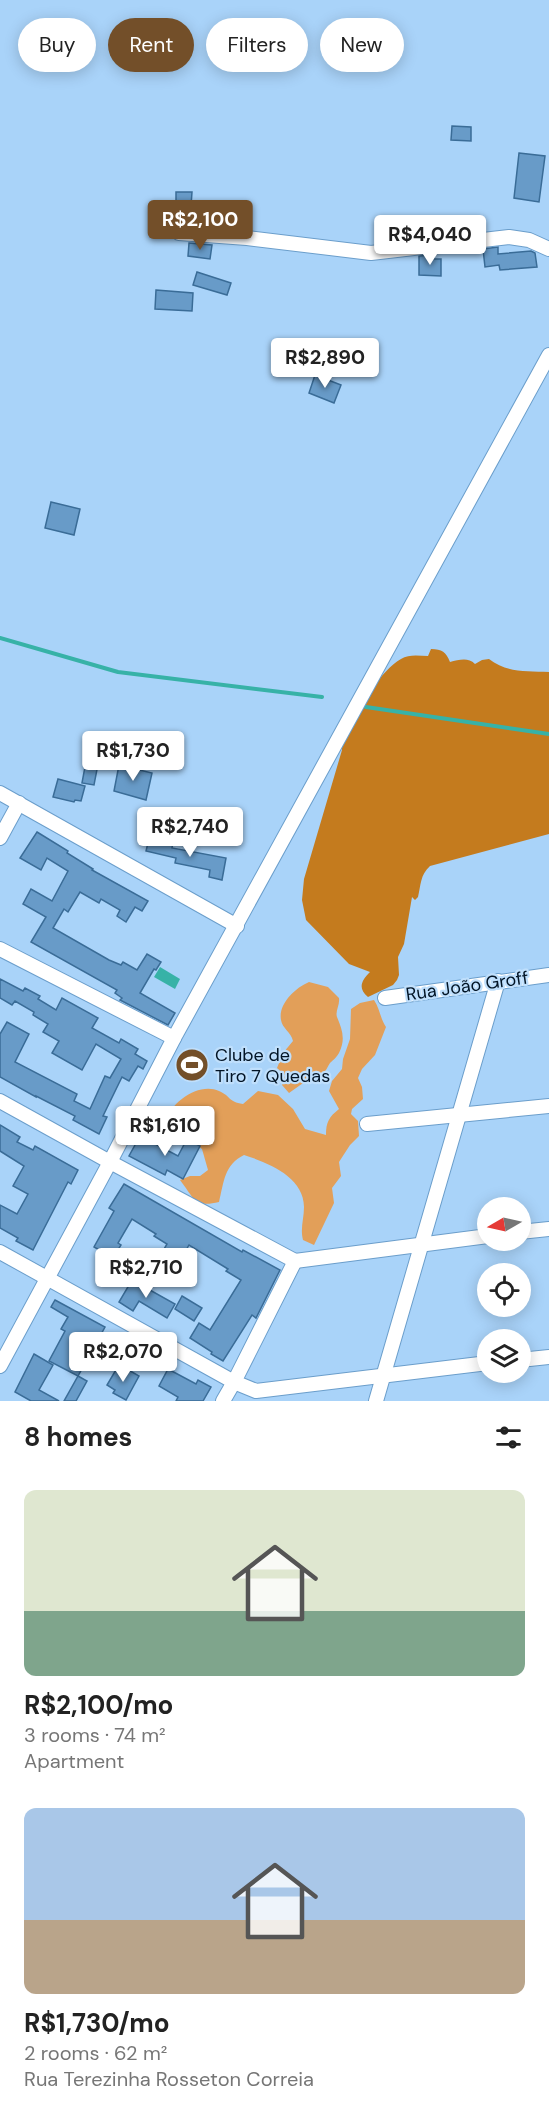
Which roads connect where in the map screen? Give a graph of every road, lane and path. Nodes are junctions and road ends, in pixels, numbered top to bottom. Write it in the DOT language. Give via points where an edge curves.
graph roads {
  1 [pos="178,233"];
  2 [pos="549,249"];
  3 [pos="549,355"];
  4 [pos="0,793"];
  5 [pos="19,803"];
  6 [pos="0,838"];
  7 [pos="237,926"];
  8 [pos="0,949"];
  9 [pos="549,975"];
  10 [pos="498,981"];
  11 [pos="385,998"];
  12 [pos="174,1038"];
  13 [pos="0,1101"];
  14 [pos="549,1106"];
  15 [pos="459,1116"];
  16 [pos="367,1124"];
  17 [pos="110,1162"];
  18 [pos="549,1229"];
  19 [pos="531,1231"];
  20 [pos="477,1237"];
  21 [pos="422,1243"];
  22 [pos="0,1252"];
  23 [pos="295,1261"];
  24 [pos="48,1278"];
  25 [pos="549,1356"];
  26 [pos="531,1358"];
  27 [pos="477,1364"];
  28 [pos="0,1366"];
  29 [pos="385,1375"];
  30 [pos="234,1382"];
  31 [pos="223,1401"];
  32 [pos="376,1401"];
  1 -- 2 [label="street" via="371,253 509,237"];
  3 -- 7 [label="street"];
  4 -- 5 [label="street"];
  5 -- 6 [label="street"];
  5 -- 7 [label="street"];
  7 -- 12 [label="street"];
  8 -- 12 [label="street"];
  9 -- 10 [label="street, Rua João Groff"];
  10 -- 11 [label="street, Rua João Groff"];
  10 -- 15 [label="street"];
  12 -- 17 [label="street"];
  13 -- 17 [label="street"];
  14 -- 15 [label="street"];
  15 -- 16 [label="street"];
  15 -- 21 [label="street"];
  17 -- 23 [label="street"];
  17 -- 24 [label="street"];
  18 -- 19 [label="street"];
  20 -- 21 [label="street"];
  21 -- 23 [label="street"];
  21 -- 29 [label="street"];
  22 -- 24 [label="street"];
  23 -- 30 [label="street"];
  24 -- 28 [label="street"];
  24 -- 30 [label="street"];
  25 -- 26 [label="street"];
  27 -- 29 [label="street"];
  29 -- 30 [label="street" via="256,1391"];
  29 -- 32 [label="street"];
  30 -- 31 [label="street"];
}
